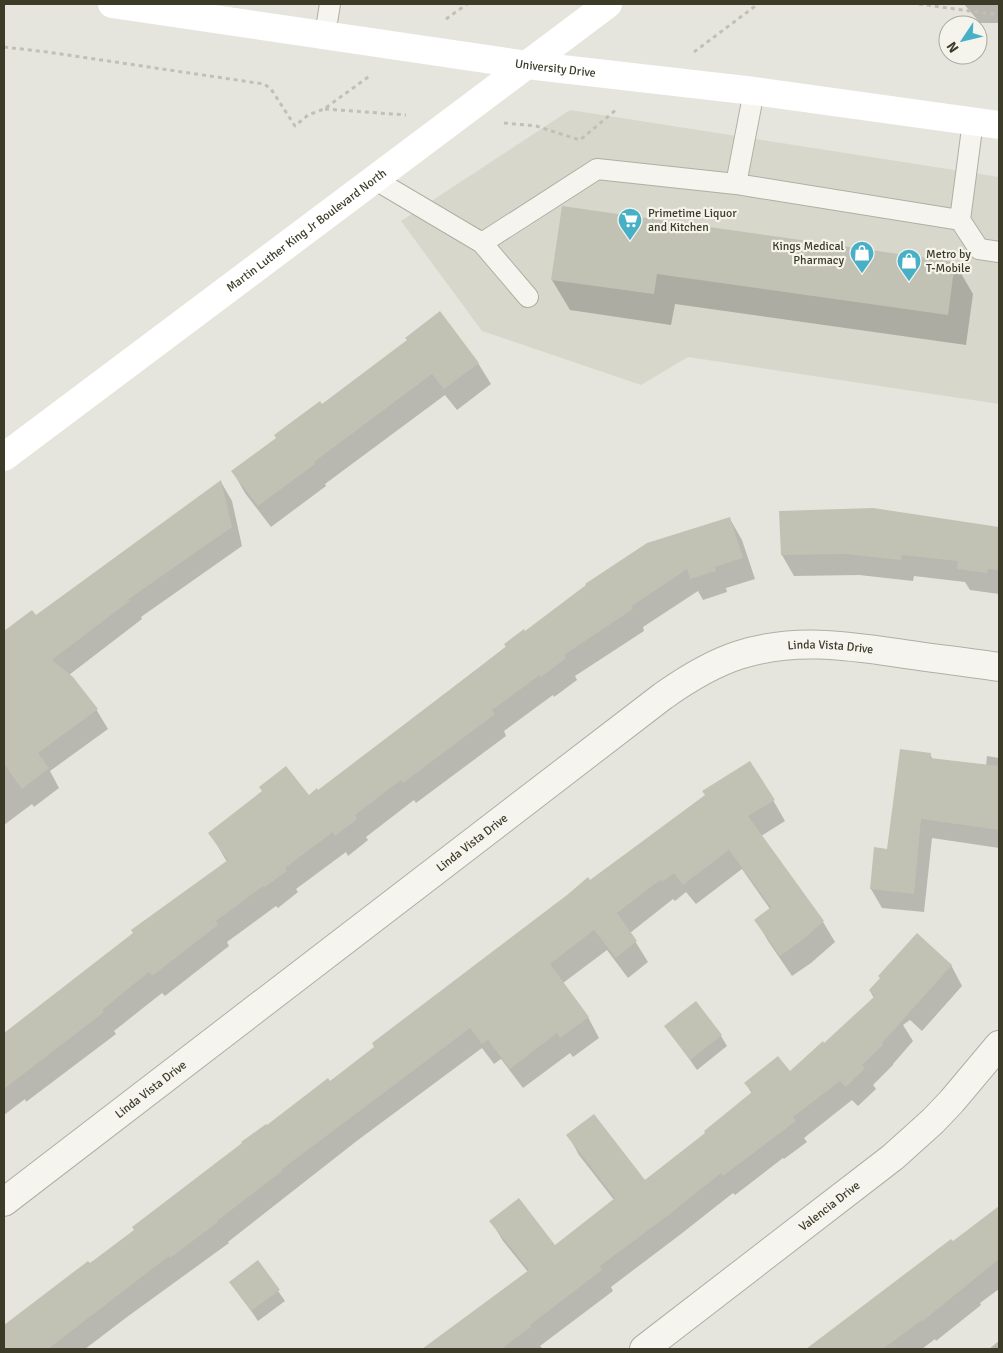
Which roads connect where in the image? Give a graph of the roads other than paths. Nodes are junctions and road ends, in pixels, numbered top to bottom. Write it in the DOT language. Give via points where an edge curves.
graph roads {
  1 [pos="112,4"];
  2 [pos="330,4"];
  3 [pos="608,4"];
  4 [pos="325,35"];
  5 [pos="527,65"];
  6 [pos="754,91"];
  7 [pos="986,123"];
  8 [pos="374,179"];
  9 [pos="736,184"];
  10 [pos="960,220"];
  11 [pos="482,243"];
  12 [pos="999,252"];
  13 [pos="528,297"];
  14 [pos="4,457"];
  15 [pos="999,667"];
  16 [pos="999,1045"];
  17 [pos="4,1202"];
  18 [pos="644,1349"];
  1 -- 4 [label="main road, University Drive"];
  2 -- 4 [label="lane"];
  3 -- 5 [label="main road, Martin Luther King Jr Boulevard North"];
  4 -- 5 [label="main road, University Drive"];
  5 -- 6 [label="main road, University Drive"];
  5 -- 8 [label="main road, Martin Luther King Jr Boulevard North"];
  6 -- 7 [label="main road, University Drive"];
  6 -- 9 [label="lane"];
  7 -- 10 [label="lane"];
  8 -- 11 [label="lane"];
  8 -- 14 [label="main road, Martin Luther King Jr Boulevard North"];
  9 -- 10 [label="lane"];
  9 -- 11 [label="lane" via="597,169"];
  10 -- 12 [label="lane" via="980,250"];
  11 -- 13 [label="lane"];
  15 -- 17 [label="street, Linda Vista Drive" via="857,647 812,644 753,651 699,672 663,696"];
  16 -- 18 [label="street, Valencia Drive" via="952,1101 906,1146"];
}
